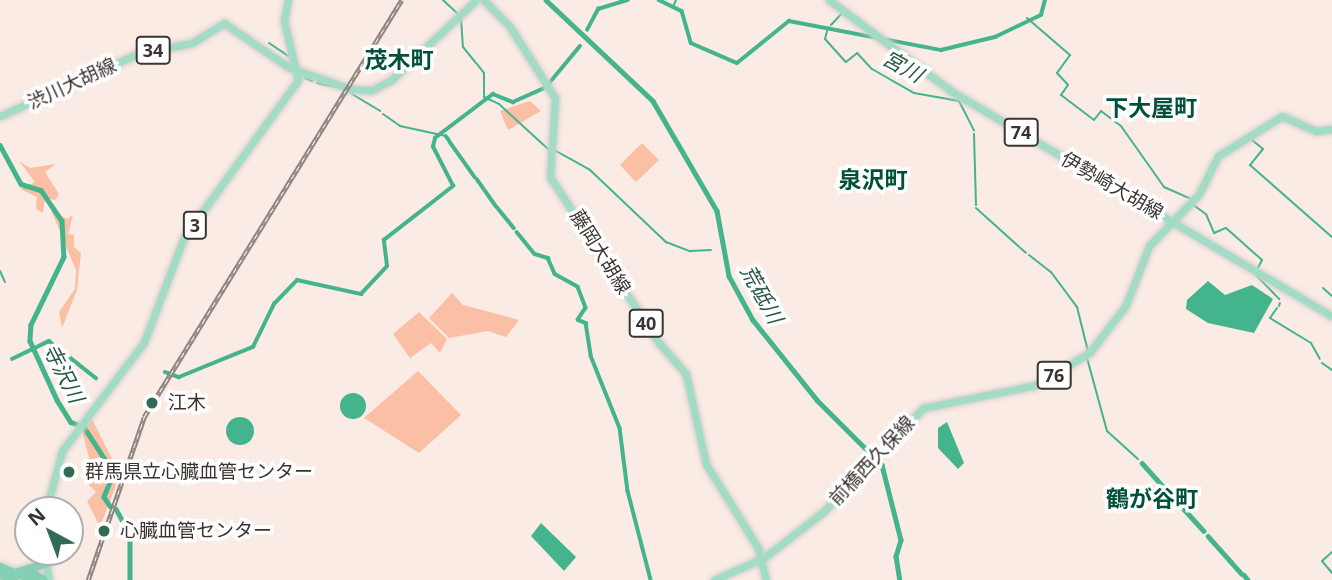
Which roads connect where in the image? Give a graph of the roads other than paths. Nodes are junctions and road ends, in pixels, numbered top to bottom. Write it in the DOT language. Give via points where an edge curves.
graph roads {
  1 [pos="288,0"];
  2 [pos="476,0"];
  3 [pos="484,0"];
  4 [pos="829,0"];
  5 [pos="299,72"];
  6 [pos="0,116"];
  7 [pos="1332,129"];
  8 [pos="1171,221"];
  9 [pos="1332,316"];
  10 [pos="49,496"];
  11 [pos="762,558"];
  12 [pos="38,566"];
  13 [pos="40,566"];
  14 [pos="0,568"];
  15 [pos="16,575"];
  16 [pos="25,580"];
  17 [pos="33,580"];
  18 [pos="44,580"];
  19 [pos="714,580"];
  20 [pos="766,580"];
  1 -- 5 [label="main road" via="284,21"];
  2 -- 5 [label="main road" via="380,87 353,90"];
  3 -- 11 [label="main road, 藤岡大胡線 / 40" via="510,27 556,105 550,177 659,343 686,374 706,464"];
  4 -- 8 [label="main road, 伊勢崎大胡線 / 74" via="951,91"];
  5 -- 6 [label="main road, 渋川大胡線 / 34" via="224,23 192,43 135,55"];
  5 -- 10 [label="main road, 3" via="184,237 144,342 56,462"];
  7 -- 8 [label="main road, 前橋西久保線 / 76" via="1316,131 1279,117 1216,158 1199,194"];
  8 -- 9 [label="main road, 伊勢崎大胡線 / 74"];
  8 -- 11 [label="main road, 前橋西久保線 / 76" via="1149,246 1123,311 1090,352 1036,385 926,407 823,512"];
  11 -- 19 [label="main road, 前橋西久保線 / 76"];
  11 -- 20 [label="main road, 藤岡大胡線 / 40"];
  12 -- 15 [label="highway"];
  13 -- 18 [label="highway" via="30,572"];
  14 -- 15 [label="highway"];
  14 -- 15 [label="highway"];
  14 -- 16 [label="highway"];
  14 -- 17 [label="highway"];
}
